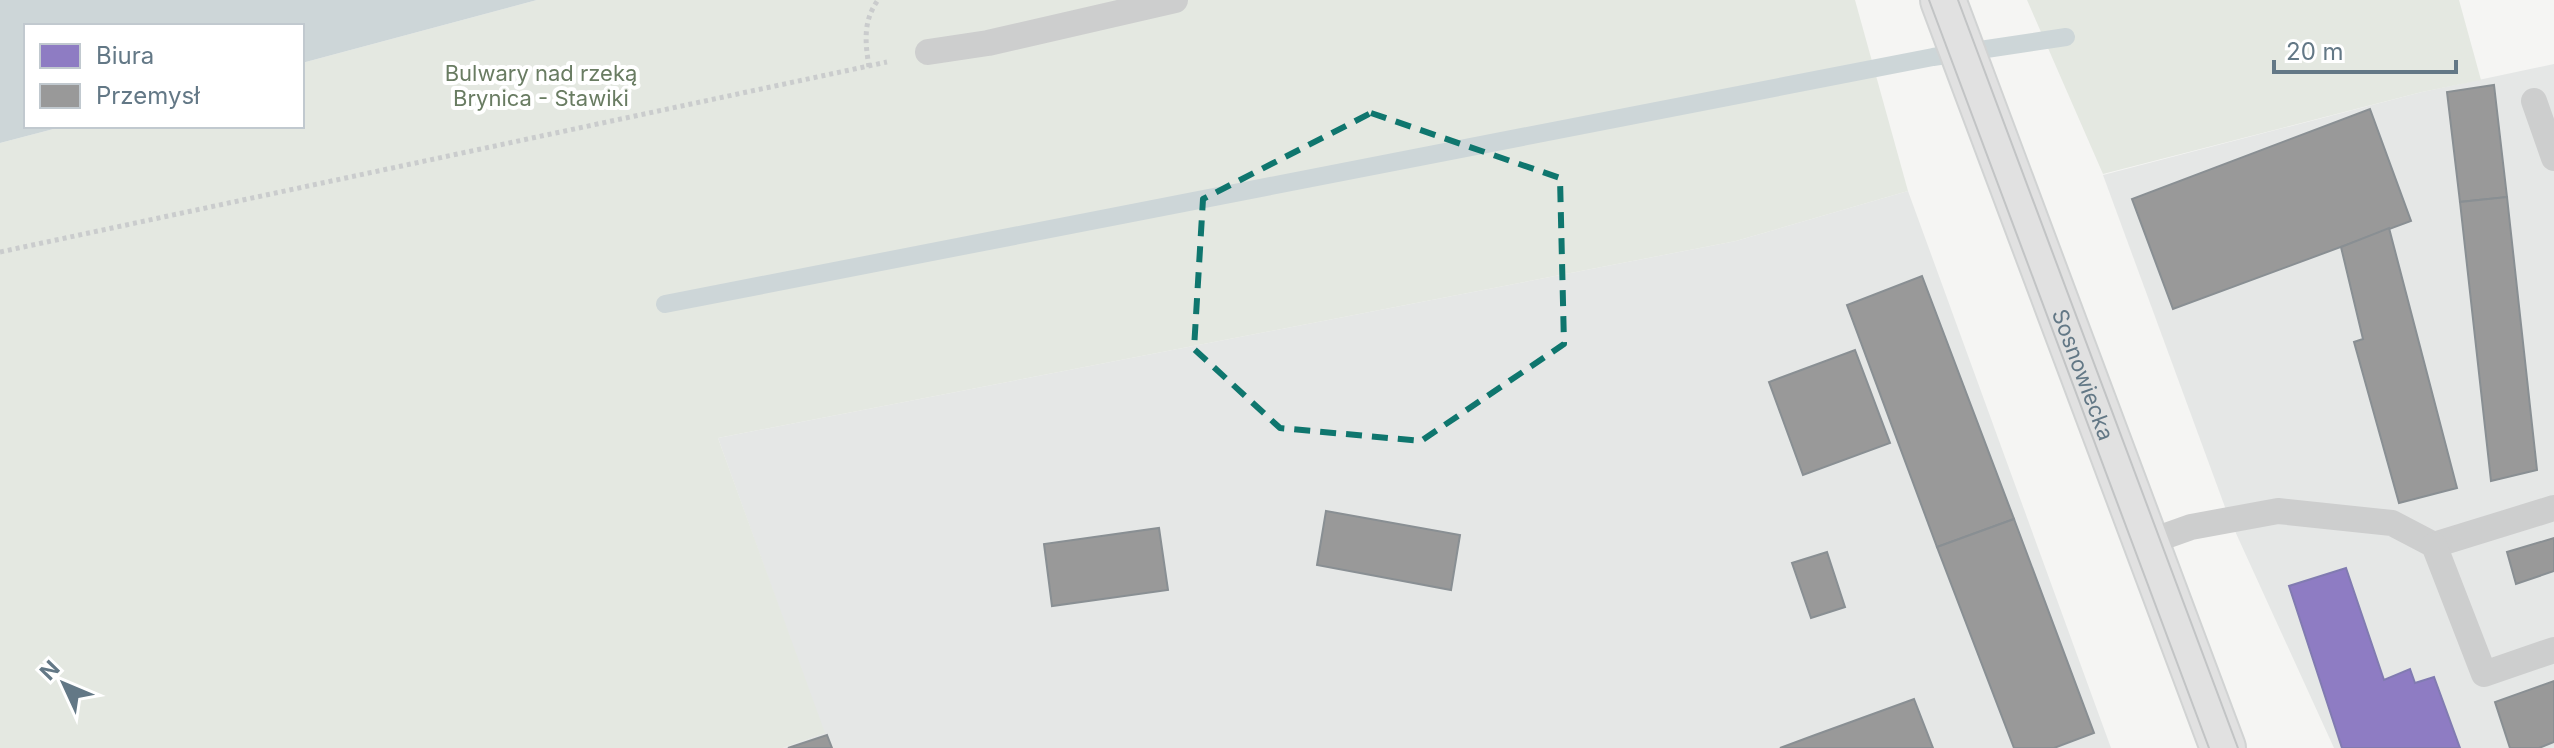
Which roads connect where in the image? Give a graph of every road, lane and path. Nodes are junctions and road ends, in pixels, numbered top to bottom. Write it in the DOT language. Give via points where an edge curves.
graph roads {
  1 [pos="878,0"];
  2 [pos="1175,0"];
  3 [pos="1943,0"];
  4 [pos="928,52"];
  5 [pos="869,67"];
  6 [pos="2534,101"];
  7 [pos="2554,158"];
  8 [pos="0,252"];
  9 [pos="2554,508"];
  10 [pos="2146,543"];
  11 [pos="2434,545"];
  12 [pos="2554,650"];
  13 [pos="2223,748"];
  1 -- 5 [label="path" via="869,13 865,38"];
  2 -- 4 [label="lane"];
  3 -- 10 [label="street, Sosnowiecka"];
  4 -- 5 [label="path"];
  5 -- 8 [label="path"];
  6 -- 7 [label="lane"];
  9 -- 11 [label="lane"];
  10 -- 11 [label="lane" via="2191,527 2278,511 2392,523"];
  10 -- 13 [label="street, Sosnowiecka"];
  11 -- 12 [label="lane" via="2484,674"];
}
